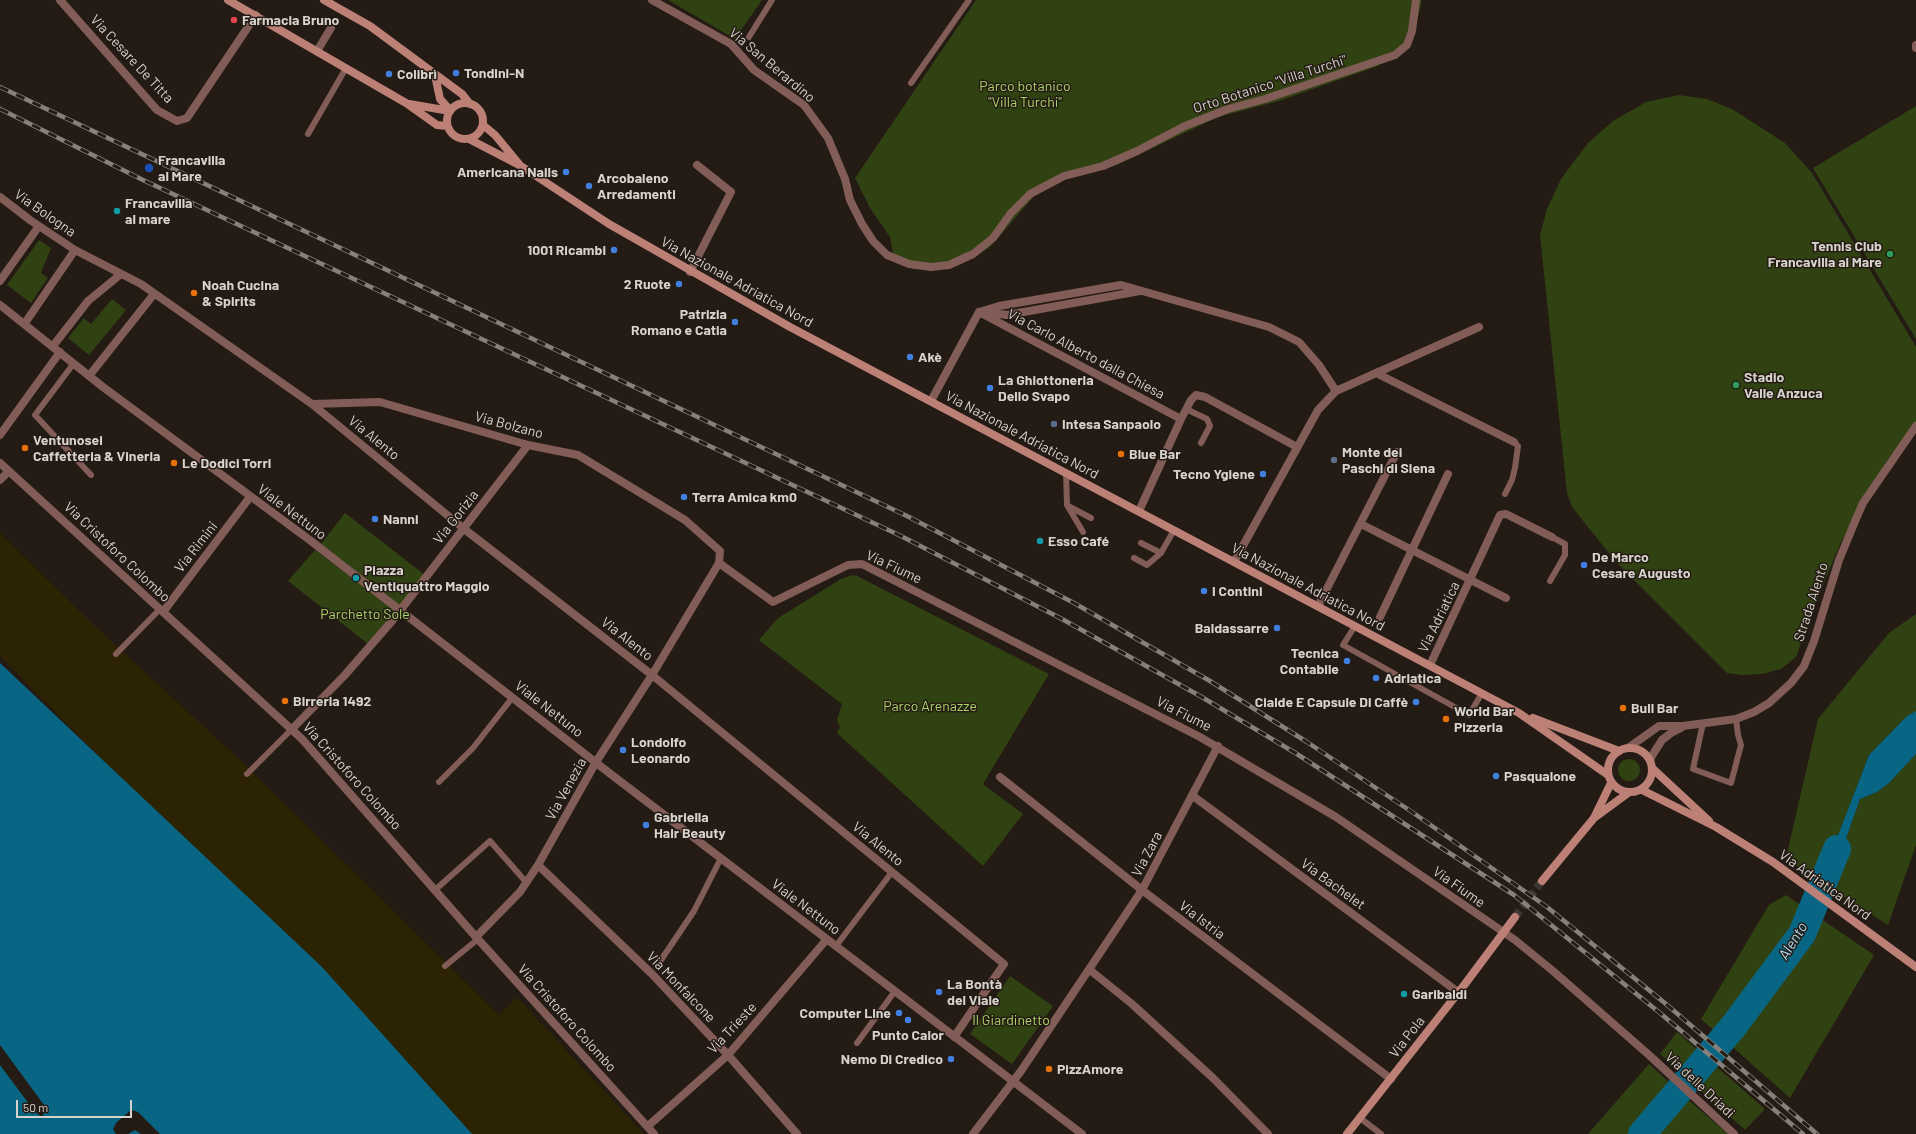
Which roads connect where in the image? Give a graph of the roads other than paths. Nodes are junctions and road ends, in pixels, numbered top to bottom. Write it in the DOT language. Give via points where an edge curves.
graph roads {
  1 [pos="60,0"];
  2 [pos="228,0"];
  3 [pos="324,0"];
  4 [pos="652,0"];
  5 [pos="772,0"];
  6 [pos="969,0"];
  7 [pos="1416,0"];
  8 [pos="256,15"];
  9 [pos="331,28"];
  10 [pos="749,37"];
  11 [pos="317,51"];
  12 [pos="346,68"];
  13 [pos="435,75"];
  14 [pos="911,84"];
  15 [pos="406,103"];
  16 [pos="470,104"];
  17 [pos="450,111"];
  18 [pos="483,125"];
  19 [pos="447,126"];
  20 [pos="308,134"];
  21 [pos="469,139"];
  22 [pos="696,165"];
  23 [pos="521,166"];
  24 [pos="0,197"];
  25 [pos="39,226"];
  26 [pos="75,250"];
  27 [pos="893,258"];
  28 [pos="690,272"];
  29 [pos="121,274"];
  30 [pos="0,281"];
  31 [pos="154,294"];
  32 [pos="0,305"];
  33 [pos="979,312"];
  34 [pos="25,323"];
  35 [pos="1479,327"];
  36 [pos="53,346"];
  37 [pos="60,352"];
  38 [pos="74,363"];
  39 [pos="1376,373"];
  40 [pos="90,376"];
  41 [pos="1336,391"];
  42 [pos="931,401"];
  43 [pos="312,404"];
  44 [pos="1186,408"];
  45 [pos="1181,419"];
  46 [pos="1916,426"];
  47 [pos="0,435"];
  48 [pos="1514,442"];
  49 [pos="1201,443"];
  50 [pos="528,445"];
  51 [pos="1298,447"];
  52 [pos="1397,452"];
  53 [pos="1,464"];
  54 [pos="9,471"];
  55 [pos="1066,473"];
  56 [pos="91,474"];
  57 [pos="1448,474"];
  58 [pos="0,480"];
  59 [pos="1505,494"];
  60 [pos="250,497"];
  61 [pos="1067,505"];
  62 [pos="1139,511"];
  63 [pos="1091,518"];
  64 [pos="1361,524"];
  65 [pos="463,528"];
  66 [pos="1174,530"];
  67 [pos="1083,532"];
  68 [pos="1552,537"];
  69 [pos="1141,543"];
  70 [pos="1413,550"];
  71 [pos="1161,553"];
  72 [pos="1134,558"];
  73 [pos="1234,562"];
  74 [pos="719,563"];
  75 [pos="1471,580"];
  76 [pos="1550,581"];
  77 [pos="1506,598"];
  78 [pos="1318,606"];
  79 [pos="161,611"];
  80 [pos="400,611"];
  81 [pos="1380,617"];
  82 [pos="1355,626"];
  83 [pos="116,654"];
  84 [pos="1430,665"];
  85 [pos="652,675"];
  86 [pos="1482,693"];
  87 [pos="512,698"];
  88 [pos="1519,713"];
  89 [pos="1736,719"];
  90 [pos="1703,723"];
  91 [pos="1683,726"];
  92 [pos="292,729"];
  93 [pos="1218,746"];
  94 [pos="1628,748"];
  95 [pos="1619,751"];
  96 [pos="1650,759"];
  97 [pos="596,762"];
  98 [pos="1653,769"];
  99 [pos="247,774"];
  100 [pos="1608,775"];
  101 [pos="1000,777"];
  102 [pos="439,782"];
  103 [pos="1611,783"];
  104 [pos="1642,790"];
  105 [pos="1628,793"];
  106 [pos="1193,796"];
  107 [pos="1594,818"];
  108 [pos="1716,827"];
  109 [pos="721,858"];
  110 [pos="538,865"];
  111 [pos="892,872"];
  112 [pos="1542,881"];
  113 [pos="526,882"];
  114 [pos="436,890"];
  115 [pos="1142,890"];
  116 [pos="1515,917"];
  117 [pos="1503,934"];
  118 [pos="477,938"];
  119 [pos="827,939"];
  120 [pos="836,946"];
  121 [pos="659,963"];
  122 [pos="446,966"];
  123 [pos="1916,967"];
  124 [pos="1090,970"];
  125 [pos="895,991"];
  126 [pos="1458,992"];
  127 [pos="954,1037"];
  128 [pos="857,1043"];
  129 [pos="728,1055"];
  130 [pos="1649,1055"];
  131 [pos="1392,1079"];
  132 [pos="1014,1081"];
  133 [pos="1360,1118"];
  134 [pos="648,1126"];
  135 [pos="654,1134"];
  136 [pos="797,1134"];
  137 [pos="973,1134"];
  138 [pos="1082,1134"];
  139 [pos="1268,1134"];
  140 [pos="1348,1134"];
  141 [pos="1381,1134"];
  142 [pos="1734,1134"];
  1 -- 8 [label="street, Via Cesare De Titta" via="157,110 177,121 187,118"];
  2 -- 8 [label="main road, Via Nazionale Adriatica Nord"];
  3 -- 13 [label="main road" via="370,26"];
  4 -- 27 [label="street, Via San Berardino" via="731,44 754,70 804,105 828,138 845,179 850,200 862,224 873,241"];
  5 -- 10 [label="lane"];
  6 -- 14 [label="lane"];
  7 -- 27 [label="street, Orto Botanico \"Villa Turchi\"" via="1412,31 1407,45 1395,55 1228,109 1185,126 1103,166 1064,176 1030,194 1011,213 993,238 972,254 949,265 932,267 909,264"];
  8 -- 11 [label="main road, Via Nazionale Adriatica Nord"];
  9 -- 11 [label="street"];
  11 -- 12 [label="main road, Via Nazionale Adriatica Nord"];
  12 -- 15 [label="main road, Via Nazionale Adriatica Nord"];
  12 -- 20 [label="lane"];
  13 -- 16 [label="main road" via="462,94"];
  13 -- 17 [label="main road" via="440,99"];
  15 -- 17 [label="main road, Via Nazionale Adriatica Nord"];
  15 -- 19 [label="main road, Via Nazionale Adriatica Nord" via="437,125"];
  16 -- 17 [label="main road, Via Nazionale Adriatica Nord" via="459,104"];
  16 -- 18 [label="main road, Via Nazionale Adriatica Nord" via="479,110"];
  17 -- 19 [label="main road"];
  18 -- 21 [label="main road" via="478,134"];
  18 -- 23 [label="main road, Via Nazionale Adriatica Nord" via="495,135"];
  19 -- 21 [label="main road, Via Nazionale Adriatica Nord" via="453,135 463,140"];
  21 -- 23 [label="main road, Via Nazionale Adriatica Nord"];
  22 -- 28 [label="street" via="731,192"];
  23 -- 28 [label="main road, Via Nazionale Adriatica Nord"];
  24 -- 25 [label="street, Via Bologna"];
  25 -- 26 [label="street, Via Bologna"];
  25 -- 30 [label="street"];
  26 -- 29 [label="street, Via Bologna"];
  26 -- 34 [label="street"];
  28 -- 42 [label="main road, Via Nazionale Adriatica Nord"];
  29 -- 31 [label="street"];
  29 -- 36 [label="street" via="88,301"];
  31 -- 40 [label="street"];
  31 -- 43 [label="street, Via Alento"];
  32 -- 34 [label="street, Viale Nettuno"];
  33 -- 41 [label="street, Via Carlo Alberto dalla Chiesa" via="1006,315 1141,291 1269,327 1299,342 1319,364"];
  33 -- 42 [label="street"];
  33 -- 45 [label="street, Via Carlo Alberto dalla Chiesa"];
  34 -- 36 [label="street, Viale Nettuno"];
  35 -- 39 [label="street"];
  36 -- 37 [label="street, Viale Nettuno"];
  37 -- 38 [label="street, Viale Nettuno"];
  37 -- 47 [label="street"];
  38 -- 40 [label="street, Viale Nettuno"];
  38 -- 56 [label="lane" via="35,415"];
  39 -- 41 [label="street"];
  39 -- 48 [label="street"];
  40 -- 60 [label="street, Viale Nettuno"];
  41 -- 51 [label="street" via="1318,410"];
  42 -- 55 [label="main road, Via Nazionale Adriatica Nord"];
  43 -- 50 [label="street, Via Bolzano" via="380,402"];
  43 -- 65 [label="street, Via Alento"];
  44 -- 45 [label="street"];
  44 -- 49 [label="lane" via="1207,420 1210,426"];
  44 -- 51 [label="street" via="1196,395 1205,397"];
  45 -- 62 [label="street"];
  46 -- 89 [label="street, Strada Alento" via="1863,503 1838,560 1804,666 1791,683 1769,703"];
  48 -- 59 [label="lane" via="1518,446 1515,468"];
  50 -- 65 [label="street, Via Gorizia"];
  50 -- 74 [label="street, Via Bolzano" via="578,455 685,520 720,552"];
  51 -- 73 [label="street"];
  52 -- 64 [label="street"];
  53 -- 54 [label="street, Via Cristoforo Colombo"];
  54 -- 58 [label="street"];
  54 -- 79 [label="street, Via Cristoforo Colombo"];
  55 -- 61 [label="lane"];
  55 -- 62 [label="main road, Via Nazionale Adriatica Nord"];
  57 -- 70 [label="street"];
  60 -- 79 [label="street, Via Rimini"];
  60 -- 80 [label="street, Viale Nettuno"];
  61 -- 63 [label="lane"];
  61 -- 67 [label="lane"];
  62 -- 66 [label="main road, Via Nazionale Adriatica Nord"];
  64 -- 70 [label="street, Via Adriatica"];
  64 -- 78 [label="street"];
  65 -- 80 [label="street, Via Gorizia"];
  65 -- 85 [label="street, Via Alento"];
  66 -- 71 [label="lane"];
  66 -- 73 [label="main road, Via Nazionale Adriatica Nord"];
  68 -- 75 [label="street, Via Adriatica" via="1506,514 1500,515"];
  68 -- 76 [label="lane" via="1565,544 1565,555"];
  69 -- 71 [label="lane"];
  70 -- 75 [label="street, Via Adriatica"];
  70 -- 81 [label="street"];
  71 -- 72 [label="lane" via="1147,565"];
  73 -- 78 [label="main road, Via Nazionale Adriatica Nord"];
  74 -- 85 [label="street, Via Venezia"];
  74 -- 93 [label="street, Via Fiume" via="774,602 848,565 862,564"];
  75 -- 77 [label="street, Via Adriatica"];
  75 -- 84 [label="street, Via Adriatica"];
  78 -- 82 [label="main road, Via Nazionale Adriatica Nord"];
  79 -- 83 [label="lane"];
  79 -- 92 [label="street, Via Cristoforo Colombo"];
  80 -- 87 [label="street, Viale Nettuno"];
  80 -- 92 [label="street, Via Gorizia" via="344,676"];
  82 -- 84 [label="main road, Via Nazionale Adriatica Nord"];
  82 -- 86 [label="lane" via="1343,645 1469,715"];
  84 -- 86 [label="main road, Via Nazionale Adriatica Nord"];
  85 -- 97 [label="street, Via Venezia"];
  85 -- 111 [label="street, Via Alento"];
  86 -- 88 [label="main road, Via Nazionale Adriatica Nord"];
  87 -- 97 [label="street, Viale Nettuno"];
  87 -- 102 [label="lane" via="473,748"];
  88 -- 95 [label="main road, Via Nazionale Adriatica Nord"];
  88 -- 100 [label="main road, Via Nazionale Adriatica Nord"];
  89 -- 90 [label="street, Strada Alento"];
  89 -- 90 [label="lane" via="1741,745 1730,783 1693,770"];
  90 -- 91 [label="street, Strada Alento"];
  91 -- 94 [label="street, Strada Alento" via="1659,726"];
  91 -- 96 [label="street, Strada Alento" via="1662,740"];
  92 -- 99 [label="lane"];
  92 -- 114 [label="street, Via Cristoforo Colombo"];
  93 -- 106 [label="street, Via Zara"];
  93 -- 117 [label="street, Via Fiume" via="1336,816"];
  94 -- 95 [label="main road"];
  94 -- 96 [label="main road" via="1640,750"];
  95 -- 100 [label="main road" via="1609,761"];
  96 -- 98 [label="main road"];
  97 -- 109 [label="street, Viale Nettuno"];
  97 -- 110 [label="street, Via Venezia"];
  98 -- 104 [label="main road" via="1650,781"];
  98 -- 108 [label="main road, Via Adriatica Nord"];
  100 -- 103 [label="main road"];
  101 -- 115 [label="street, Via Istria"];
  103 -- 105 [label="main road"];
  103 -- 107 [label="main road"];
  104 -- 105 [label="main road"];
  104 -- 108 [label="main road, Via Adriatica Nord"];
  105 -- 107 [label="main road"];
  106 -- 115 [label="street, Via Zara"];
  106 -- 126 [label="street, Via Bachelet"];
  107 -- 112 [label="main road"];
  108 -- 123 [label="main road, Via Adriatica Nord" via="1773,862"];
  109 -- 119 [label="street, Viale Nettuno"];
  109 -- 121 [label="lane" via="694,911"];
  110 -- 113 [label="street, Via Venezia"];
  110 -- 129 [label="street, Via Monfalcone" via="652,974"];
  111 -- 120 [label="lane"];
  111 -- 127 [label="street, Via Alento" via="1004,964"];
  113 -- 114 [label="lane" via="490,841"];
  113 -- 118 [label="street, Via Venezia" via="520,892"];
  114 -- 118 [label="street, Via Cristoforo Colombo"];
  115 -- 124 [label="street, Via Zara"];
  115 -- 131 [label="street, Via Istria"];
  116 -- 117 [label="main road, Via Pola"];
  117 -- 126 [label="main road, Via Pola"];
  117 -- 130 [label="street, Via Fiume" via="1553,971"];
  118 -- 122 [label="lane"];
  118 -- 134 [label="street, Via Cristoforo Colombo"];
  119 -- 120 [label="street, Viale Nettuno"];
  119 -- 129 [label="street, Via Trieste"];
  120 -- 125 [label="street, Viale Nettuno"];
  124 -- 132 [label="street, Via Zara"];
  124 -- 139 [label="street" via="1144,1014"];
  125 -- 127 [label="street, Viale Nettuno"];
  125 -- 128 [label="lane"];
  126 -- 131 [label="main road, Via Pola"];
  127 -- 132 [label="street, Viale Nettuno"];
  129 -- 134 [label="street, Via Trieste"];
  129 -- 136 [label="street, Via Monfalcone"];
  130 -- 142 [label="street, Via delle Driadi"];
  131 -- 133 [label="main road, Via Pola"];
  132 -- 137 [label="street, Via Zara"];
  132 -- 138 [label="street, Viale Nettuno"];
  133 -- 140 [label="main road, Via Pola"];
  133 -- 141 [label="lane"];
  134 -- 135 [label="street, Via Cristoforo Colombo"];
}
